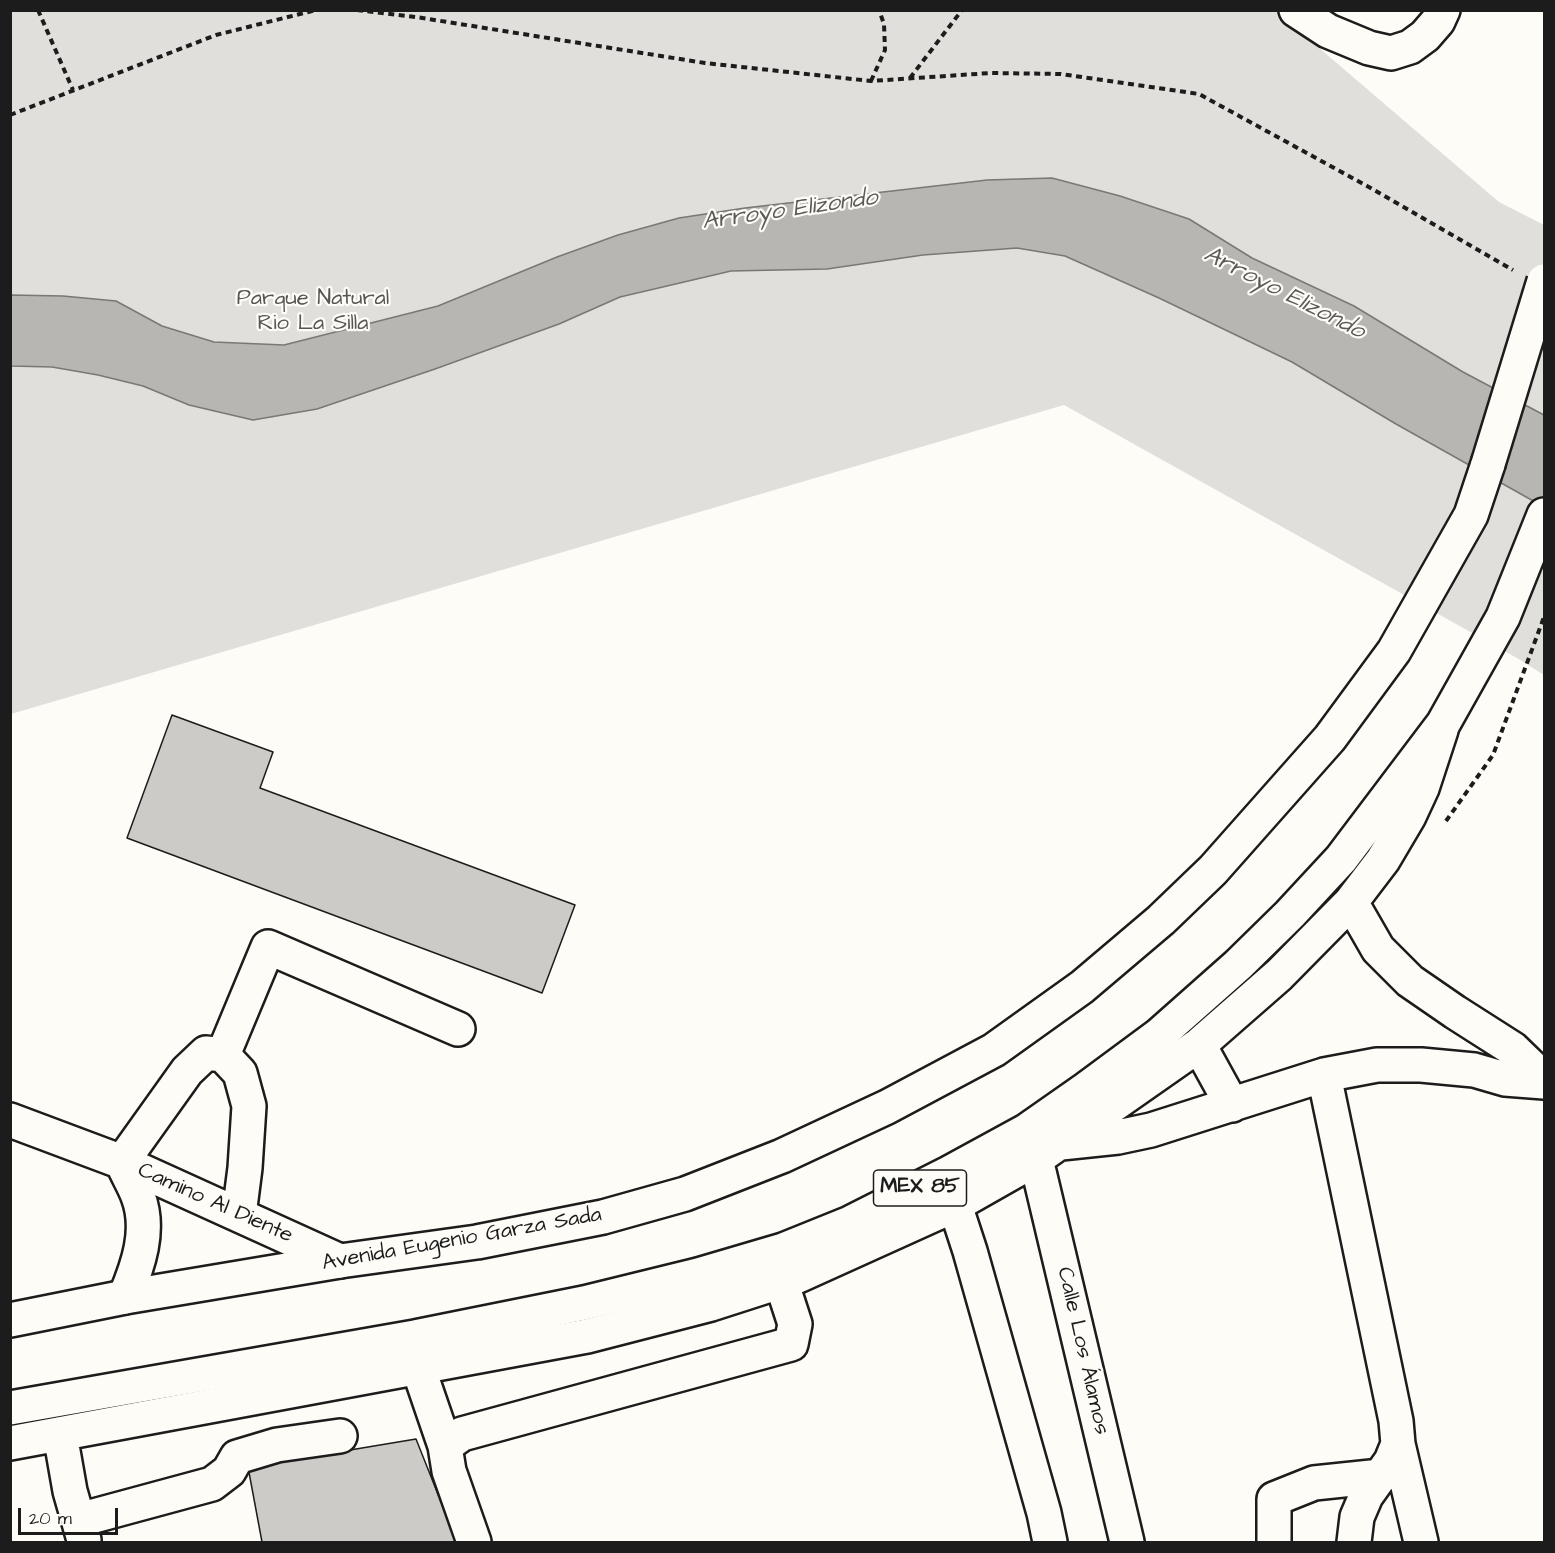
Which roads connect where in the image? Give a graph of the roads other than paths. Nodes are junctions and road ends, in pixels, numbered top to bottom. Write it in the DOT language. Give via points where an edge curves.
graph roads {
  1 [pos="1296,10"];
  2 [pos="1443,10"];
  3 [pos="1545,281"];
  4 [pos="1545,515"];
  5 [pos="1443,724"];
  6 [pos="1351,902"];
  7 [pos="458,1029"];
  8 [pos="1199,1045"];
  9 [pos="223,1055"];
  10 [pos="1324,1075"];
  11 [pos="1545,1081"];
  12 [pos="1232,1105"];
  13 [pos="10,1120"];
  14 [pos="1046,1151"];
  15 [pos="122,1162"];
  16 [pos="956,1205"];
  17 [pos="239,1215"];
  18 [pos="340,1261"];
  19 [pos="781,1281"];
  20 [pos="126,1297"];
  21 [pos="10,1320"];
  22 [pos="418,1367"];
  23 [pos="10,1408"];
  24 [pos="60,1434"];
  25 [pos="340,1436"];
  26 [pos="10,1443"];
  27 [pos="1398,1444"];
  28 [pos="445,1446"];
  29 [pos="1382,1476"];
  30 [pos="82,1531"];
  31 [pos="474,1542"];
  32 [pos="1050,1542"];
  33 [pos="1127,1542"];
  34 [pos="1274,1542"];
  35 [pos="1354,1542"];
  36 [pos="1421,1542"];
  1 -- 2 [label="main road" via="1328,31 1391,53 1410,47 1425,36"];
  3 -- 18 [label="main road, Avenida Eugenio Garza Sada, bridge" via="1471,515 1394,651 1330,738 1213,870 1082,987 1002,1043 887,1107 782,1156 685,1194 603,1217 477,1242"];
  4 -- 5 [label="main road, MEX 85" via="1503,617"];
  5 -- 6 [label="main road" via="1409,816 1383,860"];
  5 -- 23 [label="main road, MEX 85" via="1341,859 1238,964 1158,1035 1026,1131 850,1223 783,1250 584,1303"];
  6 -- 8 [label="main road" via="1279,975"];
  6 -- 11 [label="main road" via="1378,949 1410,981 1513,1049"];
  7 -- 9 [label="main road" via="268,946"];
  8 -- 12 [label="main road"];
  8 -- 14 [label="main road"];
  9 -- 15 [label="main road" via="206,1053 187,1071"];
  9 -- 17 [label="main road" via="240,1072 249,1106"];
  10 -- 11 [label="main road" via="1377,1065 1421,1065 1474,1070 1505,1079"];
  10 -- 12 [label="main road"];
  10 -- 27 [label="main road"];
  12 -- 14 [label="main road" via="1140,1132"];
  13 -- 15 [label="main road, Camino Al Diente"];
  14 -- 16 [label="main road"];
  14 -- 33 [label="main road, Calle Los Álamos"];
  15 -- 17 [label="main road, Camino Al Diente"];
  15 -- 20 [label="main road, Camino Al Diente" via="139,1198 143,1222 142,1247"];
  16 -- 19 [label="main road"];
  16 -- 32 [label="main road"];
  17 -- 18 [label="main road, Camino Al Diente"];
  18 -- 20 [label="main road, Avenida Eugenio Garza Sada"];
  19 -- 22 [label="main road" via="711,1304 587,1336"];
  19 -- 28 [label="main road" via="795,1324 790,1344 462,1434"];
  20 -- 21 [label="main road, Avenida Eugenio Garza Sada"];
  22 -- 24 [label="main road"];
  22 -- 28 [label="main road"];
  24 -- 26 [label="main road"];
  24 -- 30 [label="main road"];
  25 -- 30 [label="main road" via="277,1445 237,1457 229,1471 212,1484"];
  27 -- 29 [label="main road"];
  27 -- 36 [label="main road"];
  28 -- 31 [label="main road" via="449,1471"];
  29 -- 34 [label="main road" via="1314,1483 1274,1499"];
  29 -- 35 [label="main road" via="1366,1496 1357,1517"];
}
